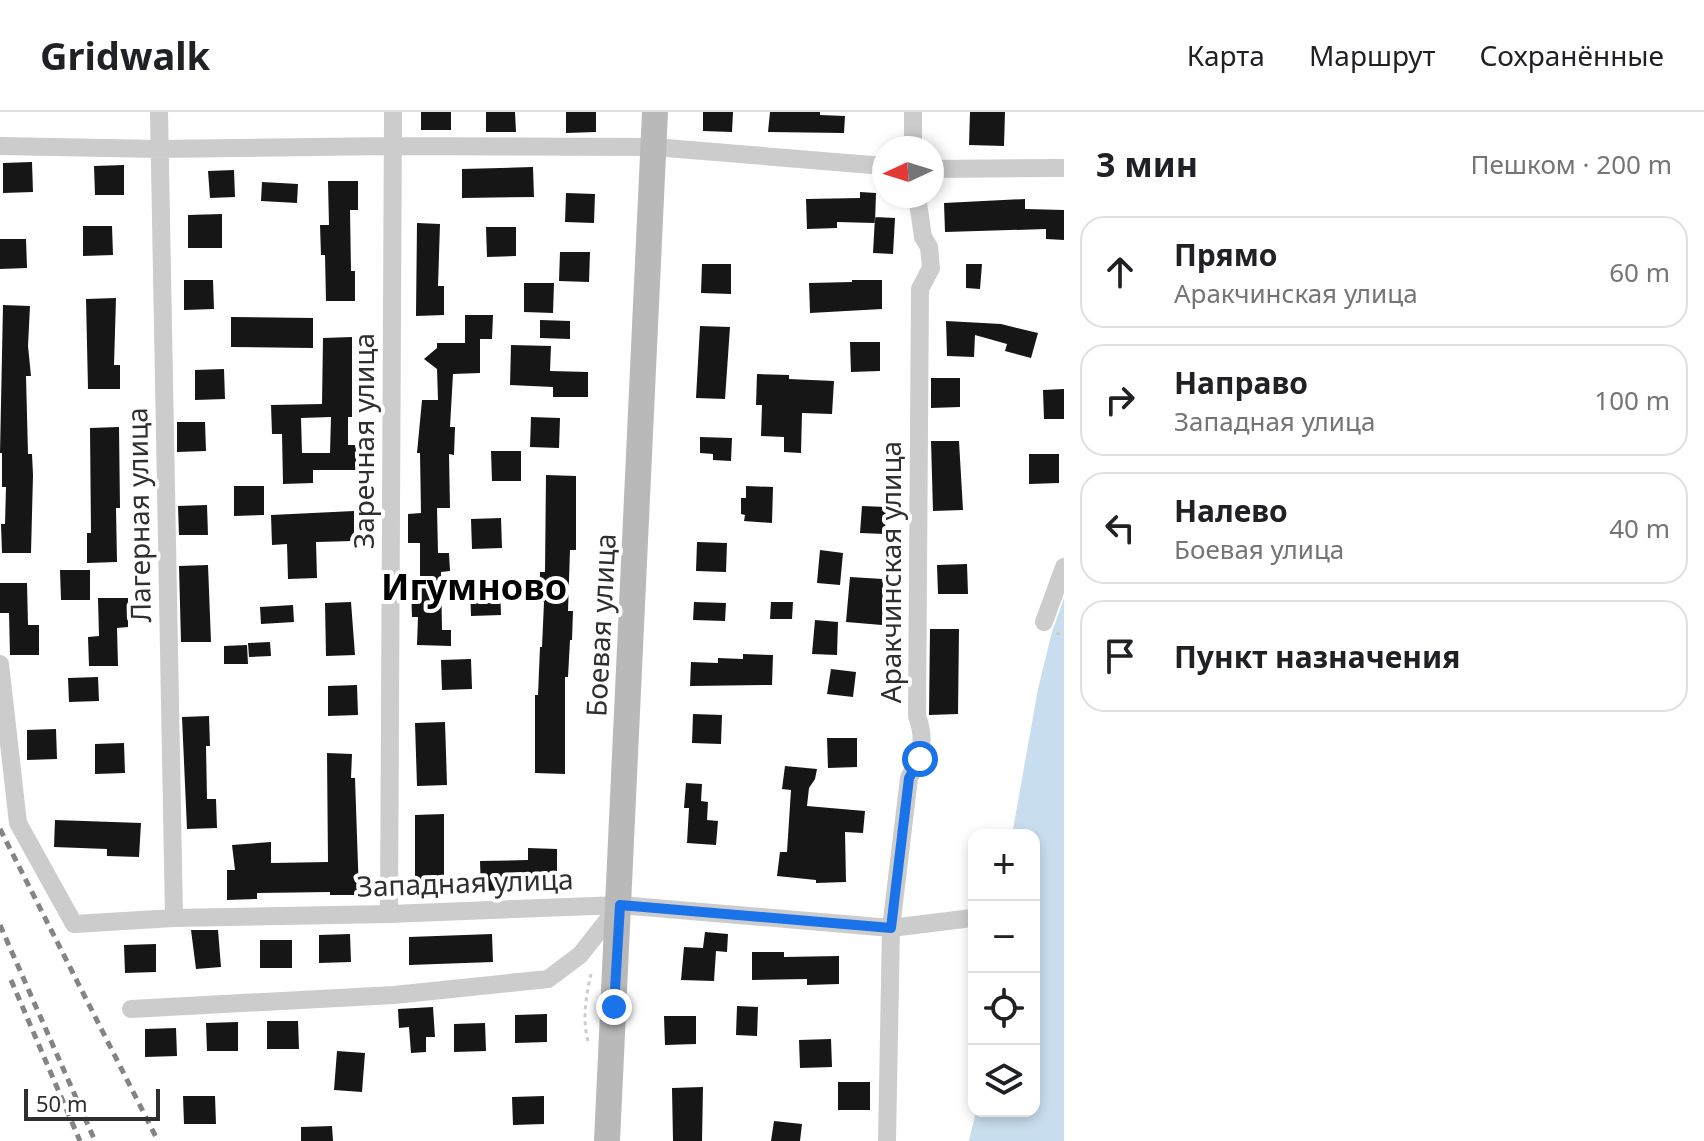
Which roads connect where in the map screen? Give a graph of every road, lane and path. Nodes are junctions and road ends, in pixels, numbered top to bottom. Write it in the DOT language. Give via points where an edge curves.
graph roads {
  1 [pos="159,112"];
  2 [pos="393,112"];
  3 [pos="655,112"];
  4 [pos="913,112"];
  5 [pos="913,136"];
  6 [pos="0,146"];
  7 [pos="393,146"];
  8 [pos="654,147"];
  9 [pos="159,149"];
  10 [pos="872,165"];
  11 [pos="1064,168"];
  12 [pos="944,169"];
  13 [pos="919,208"];
  14 [pos="1064,567"];
  15 [pos="1044,622"];
  16 [pos="0,664"];
  17 [pos="620,905"];
  18 [pos="389,914"];
  19 [pos="174,918"];
  20 [pos="968,918"];
  21 [pos="891,928"];
  22 [pos="131,1009"];
  23 [pos="607,1141"];
  24 [pos="887,1141"];
  1 -- 9 [label="street, Лагерная улица"];
  2 -- 7 [label="street, Заречная улица"];
  3 -- 8 [label="main road, Боевая улица"];
  4 -- 5 [label="street"];
  6 -- 9 [label="street"];
  7 -- 8 [label="street"];
  7 -- 9 [label="street"];
  7 -- 18 [label="street, Заречная улица"];
  8 -- 10 [label="street"];
  8 -- 17 [label="main road, Боевая улица"];
  9 -- 19 [label="street, Лагерная улица"];
  11 -- 12 [label="street"];
  13 -- 21 [label="street, Аракчинская улица" via="931,268 920,289 917,716 923,733 920,759 909,778"];
  14 -- 15 [label="street"];
  16 -- 19 [label="street, Западная улица" via="18,823 74,924"];
  17 -- 18 [label="street, Западная улица"];
  17 -- 21 [label="street, Западная улица"];
  17 -- 22 [label="street" via="580,955 548,979 394,995"];
  17 -- 23 [label="main road, Боевая улица"];
  18 -- 19 [label="street, Западная улица"];
  20 -- 21 [label="street, Западная улица"];
  21 -- 24 [label="street, Аракчинская улица"];
}
